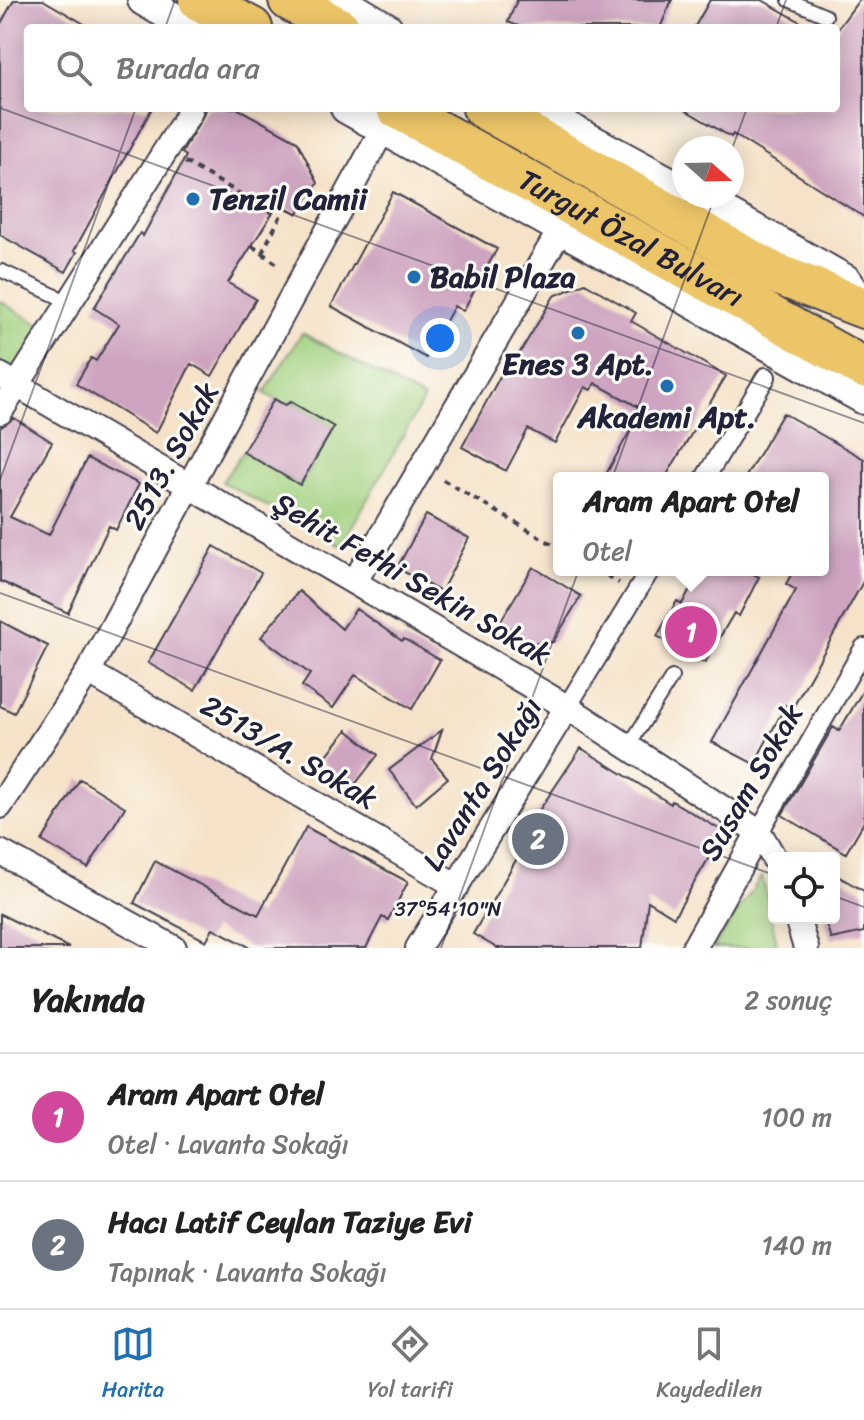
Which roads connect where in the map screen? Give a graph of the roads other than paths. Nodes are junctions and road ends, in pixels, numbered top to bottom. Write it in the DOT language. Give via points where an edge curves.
graph roads {
  1 [pos="143,0"];
  2 [pos="199,0"];
  3 [pos="289,0"];
  4 [pos="340,0"];
  5 [pos="789,0"];
  6 [pos="826,16"];
  7 [pos="184,24"];
  8 [pos="244,24"];
  9 [pos="332,24"];
  10 [pos="380,24"];
  11 [pos="190,112"];
  12 [pos="364,112"];
  13 [pos="490,112"];
  14 [pos="539,112"];
  15 [pos="390,118"];
  16 [pos="672,184"];
  17 [pos="717,208"];
  18 [pos="562,227"];
  19 [pos="2,271"];
  20 [pos="69,302"];
  21 [pos="864,307"];
  22 [pos="864,368"];
  23 [pos="766,377"];
  24 [pos="8,380"];
  25 [pos="864,399"];
  26 [pos="0,412"];
  27 [pos="709,472"];
  28 [pos="191,488"];
  29 [pos="646,576"];
  30 [pos="355,581"];
  31 [pos="864,648"];
  32 [pos="88,672"];
  33 [pos="672,677"];
  34 [pos="567,707"];
  35 [pos="628,747"];
  36 [pos="0,806"];
  37 [pos="759,832"];
  38 [pos="0,852"];
  39 [pos="771,852"];
  40 [pos="457,886"];
  41 [pos="799,924"];
  42 [pos="174,948"];
  43 [pos="418,948"];
  44 [pos="694,948"];
  45 [pos="806,948"];
  1 -- 7 [label="street"];
  2 -- 8 [label="main road"];
  3 -- 9 [label="main road"];
  4 -- 10 [label="street"];
  5 -- 6 [label="lane"];
  11 -- 20 [label="street"];
  12 -- 15 [label="street"];
  13 -- 21 [label="main road, Turgut Özal Bulvarı" via="774,273"];
  14 -- 16 [label="street"];
  15 -- 18 [label="street"];
  15 -- 22 [label="main road, Turgut Özal Bulvarı"];
  15 -- 28 [label="street, 2513. Sokak"];
  17 -- 21 [label="street" via="846,280"];
  18 -- 25 [label="street"];
  18 -- 30 [label="street"];
  19 -- 20 [label="lane"];
  20 -- 24 [label="street"];
  23 -- 27 [label="street"];
  24 -- 26 [label="street"];
  24 -- 28 [label="street, Şehit Fethi Sekin Sokak"];
  28 -- 30 [label="street, Şehit Fethi Sekin Sokak"];
  28 -- 32 [label="street, 2513. Sokak"];
  29 -- 34 [label="street, Lavanta Sokağı"];
  30 -- 34 [label="street, Şehit Fethi Sekin Sokak"];
  31 -- 37 [label="street, Susam Sokak"];
  32 -- 36 [label="street, 2513. Sokak"];
  32 -- 40 [label="street, 2513/A. Sokak"];
  33 -- 35 [label="lane"];
  34 -- 35 [label="street, Şehit Fethi Sekin Sokak"];
  34 -- 40 [label="street, Lavanta Sokağı"];
  35 -- 37 [label="street, Şehit Fethi Sekin Sokak"];
  37 -- 39 [label="street, Şehit Fethi Sekin Sokak"];
  37 -- 44 [label="street, Susam Sokak"];
  38 -- 42 [label="street"];
  40 -- 43 [label="street, Lavanta Sokağı"];
  41 -- 45 [label="street"];
}
